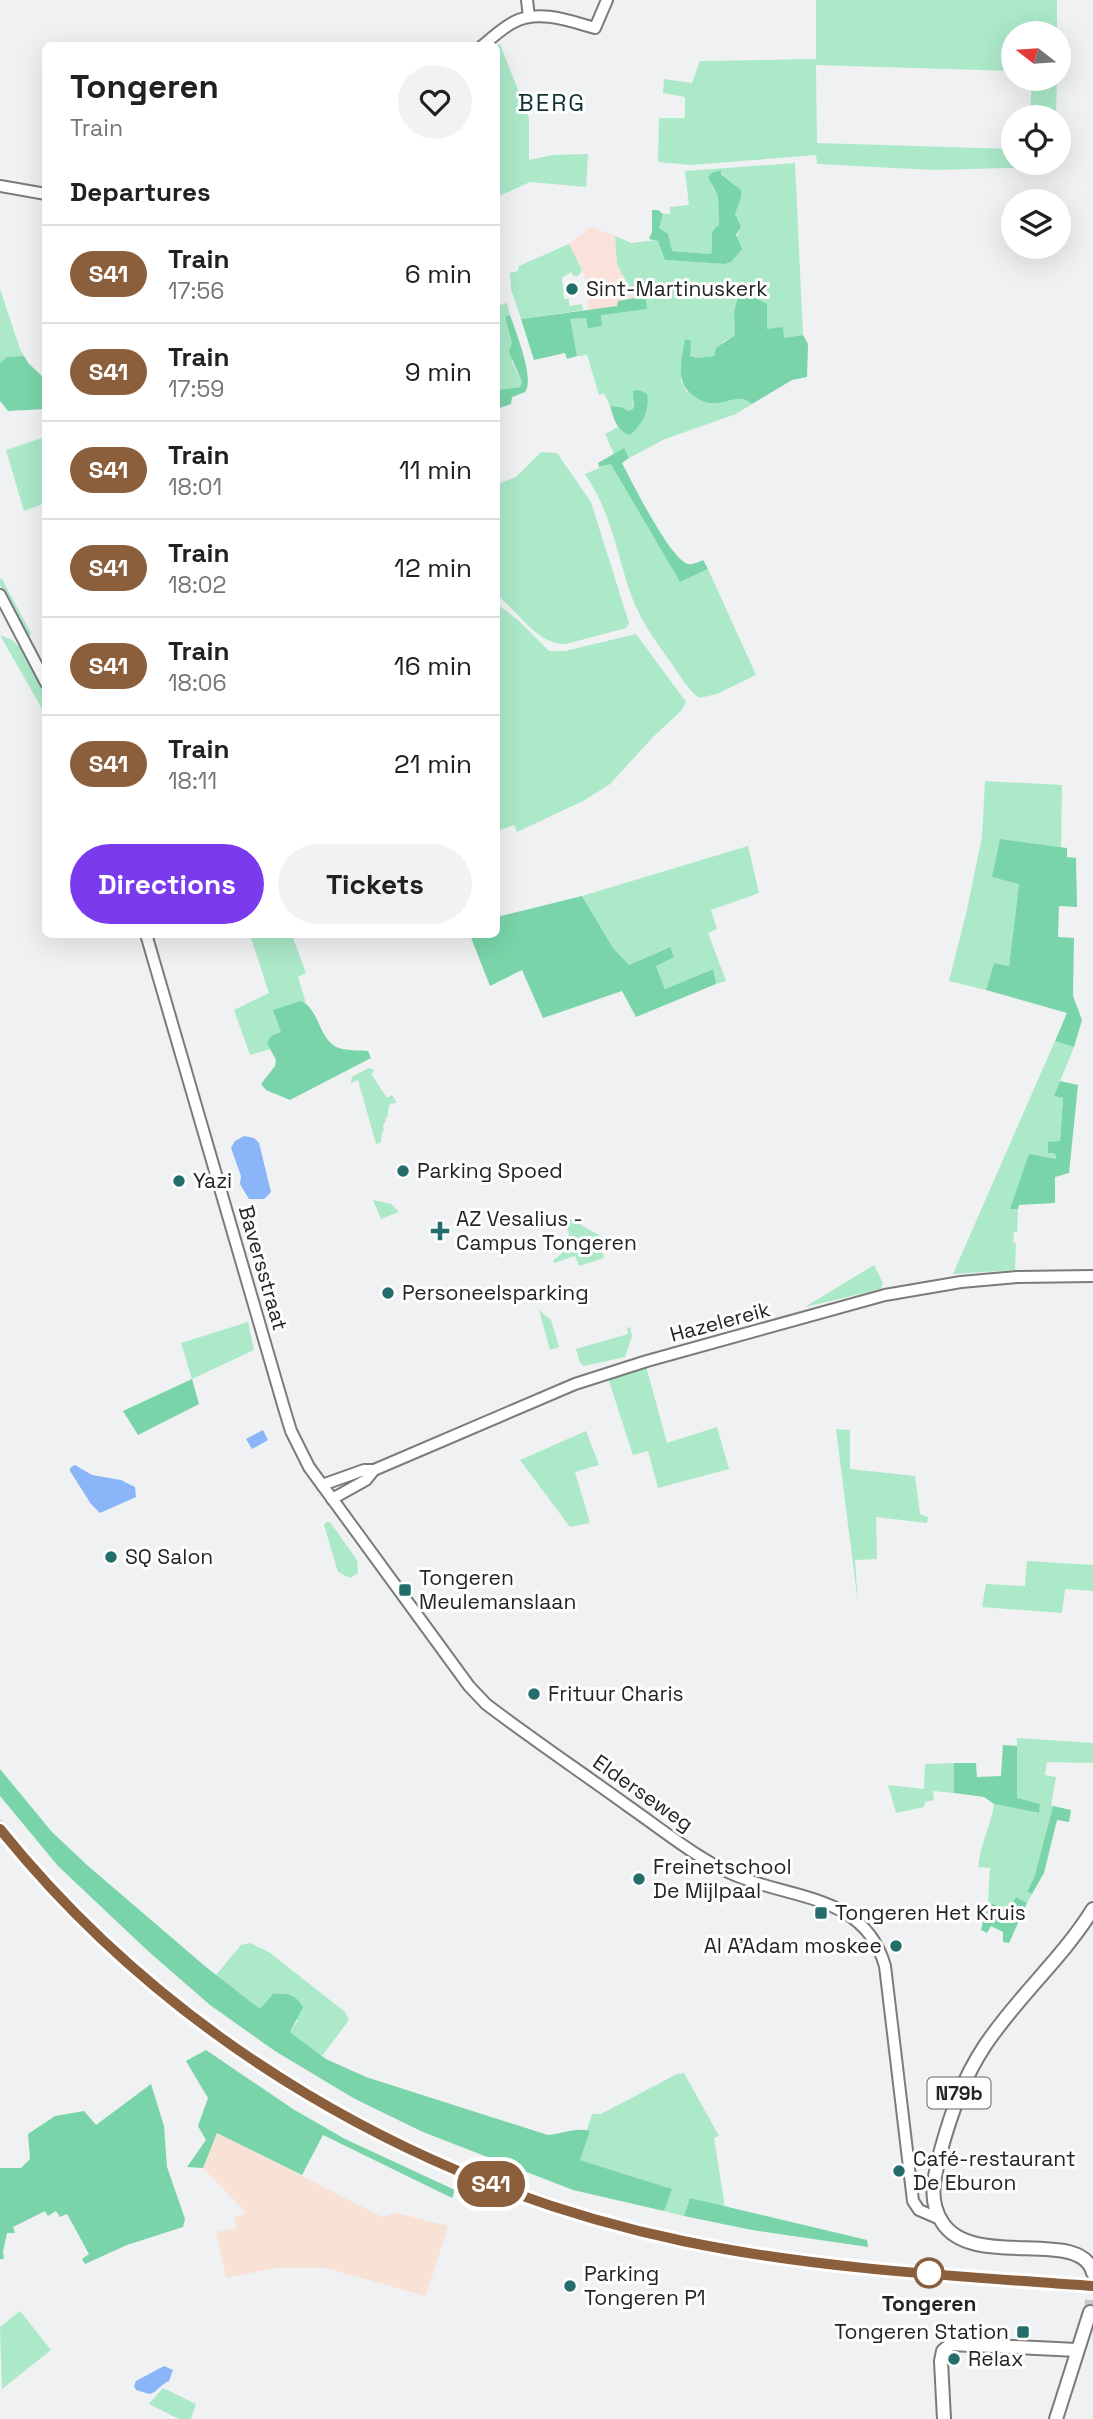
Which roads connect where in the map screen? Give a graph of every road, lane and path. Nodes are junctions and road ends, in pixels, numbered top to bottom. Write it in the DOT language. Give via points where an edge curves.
graph roads {
  1 [pos="527,0"];
  2 [pos="607,0"];
  3 [pos="528,18"];
  4 [pos="487,42"];
  5 [pos="0,186"];
  6 [pos="42,193"];
  7 [pos="1,599"];
  8 [pos="11,616"];
  9 [pos="0,621"];
  10 [pos="42,675"];
  11 [pos="147,938"];
  12 [pos="1093,1276"];
  13 [pos="374,1470"];
  14 [pos="322,1485"];
  15 [pos="332,1499"];
  16 [pos="1093,1909"];
  17 [pos="940,2219"];
  18 [pos="1091,2267"];
  19 [pos="1090,2312"];
  20 [pos="1077,2350"];
  21 [pos="944,2419"];
  22 [pos="1056,2419"];
  1 -- 3 [label="main road"];
  2 -- 3 [label="main road" via="595,28 556,17"];
  3 -- 4 [label="main road" via="512,23"];
  5 -- 6 [label="main road"];
  7 -- 8 [label="main road"];
  8 -- 9 [label="main road"];
  8 -- 10 [label="main road"];
  11 -- 14 [label="main road, Baversstraat" via="291,1431"];
  12 -- 13 [label="main road, Hazelereik" via="961,1282 885,1296 575,1384"];
  13 -- 14 [label="main road, Hazelereik"];
  13 -- 15 [label="main road, Hazelereik" via="366,1480"];
  14 -- 15 [label="main road, Elderseweg"];
  15 -- 17 [label="main road, Elderseweg" via="486,1704 710,1862 753,1882 844,1910 867,1929 885,1966 914,2201 919,2210"];
  16 -- 17 [label="main road, N79b" via="995,2031 964,2081 934,2180 933,2197"];
  17 -- 18 [label="main road" via="950,2232 970,2244 1059,2250 1082,2256"];
  19 -- 20 [label="main road"];
  20 -- 21 [label="main road" via="951,2344 941,2361"];
  20 -- 22 [label="main road"];
}
